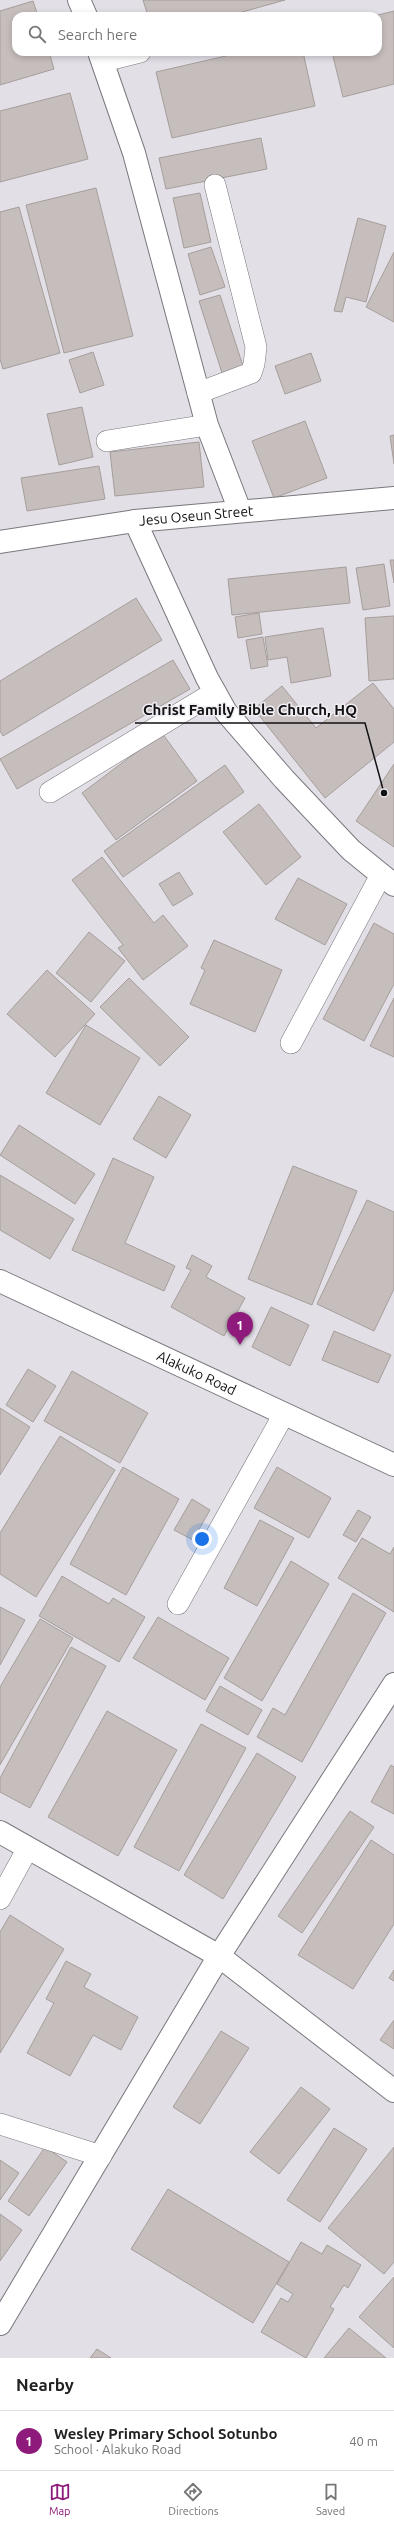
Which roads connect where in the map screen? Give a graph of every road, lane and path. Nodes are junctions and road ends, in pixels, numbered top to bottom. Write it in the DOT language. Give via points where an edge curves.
graph roads {
  1 [pos="79,0"];
  2 [pos="84,12"];
  3 [pos="101,56"];
  4 [pos="105,56"];
  5 [pos="124,56"];
  6 [pos="215,184"];
  7 [pos="198,393"];
  8 [pos="208,425"];
  9 [pos="107,441"];
  10 [pos="394,498"];
  11 [pos="240,511"];
  12 [pos="135,521"];
  13 [pos="0,542"];
  14 [pos="215,692"];
  15 [pos="50,792"];
  16 [pos="388,880"];
  17 [pos="291,1043"];
  18 [pos="0,1281"];
  19 [pos="284,1414"];
  20 [pos="394,1465"];
  21 [pos="178,1604"];
  22 [pos="394,1684"];
  23 [pos="0,1832"];
  24 [pos="28,1848"];
  25 [pos="0,1899"];
  26 [pos="219,1956"];
  27 [pos="394,2091"];
  28 [pos="0,2124"];
  29 [pos="101,2156"];
  30 [pos="0,2324"];
  1 -- 2 [label="street"];
  3 -- 7 [label="street" via="134,153"];
  4 -- 5 [label="lane" via="112,59"];
  6 -- 7 [label="lane" via="256,347 251,373"];
  7 -- 8 [label="street"];
  8 -- 9 [label="lane"];
  8 -- 11 [label="street"];
  10 -- 11 [label="street, Jesu Oseun Street"];
  11 -- 12 [label="street, Jesu Oseun Street"];
  12 -- 13 [label="street, Jesu Oseun Street"];
  12 -- 14 [label="street"];
  14 -- 15 [label="lane"];
  14 -- 16 [label="street" via="226,712 284,779 351,850"];
  16 -- 17 [label="lane"];
  18 -- 19 [label="street, Alakuko Road"];
  19 -- 20 [label="street, Alakuko Road"];
  19 -- 21 [label="lane"];
  22 -- 26 [label="street"];
  23 -- 24 [label="street"];
  24 -- 25 [label="lane"];
  24 -- 26 [label="street"];
  26 -- 27 [label="street"];
  26 -- 29 [label="street"];
  28 -- 29 [label="lane"];
  29 -- 30 [label="street"];
}
